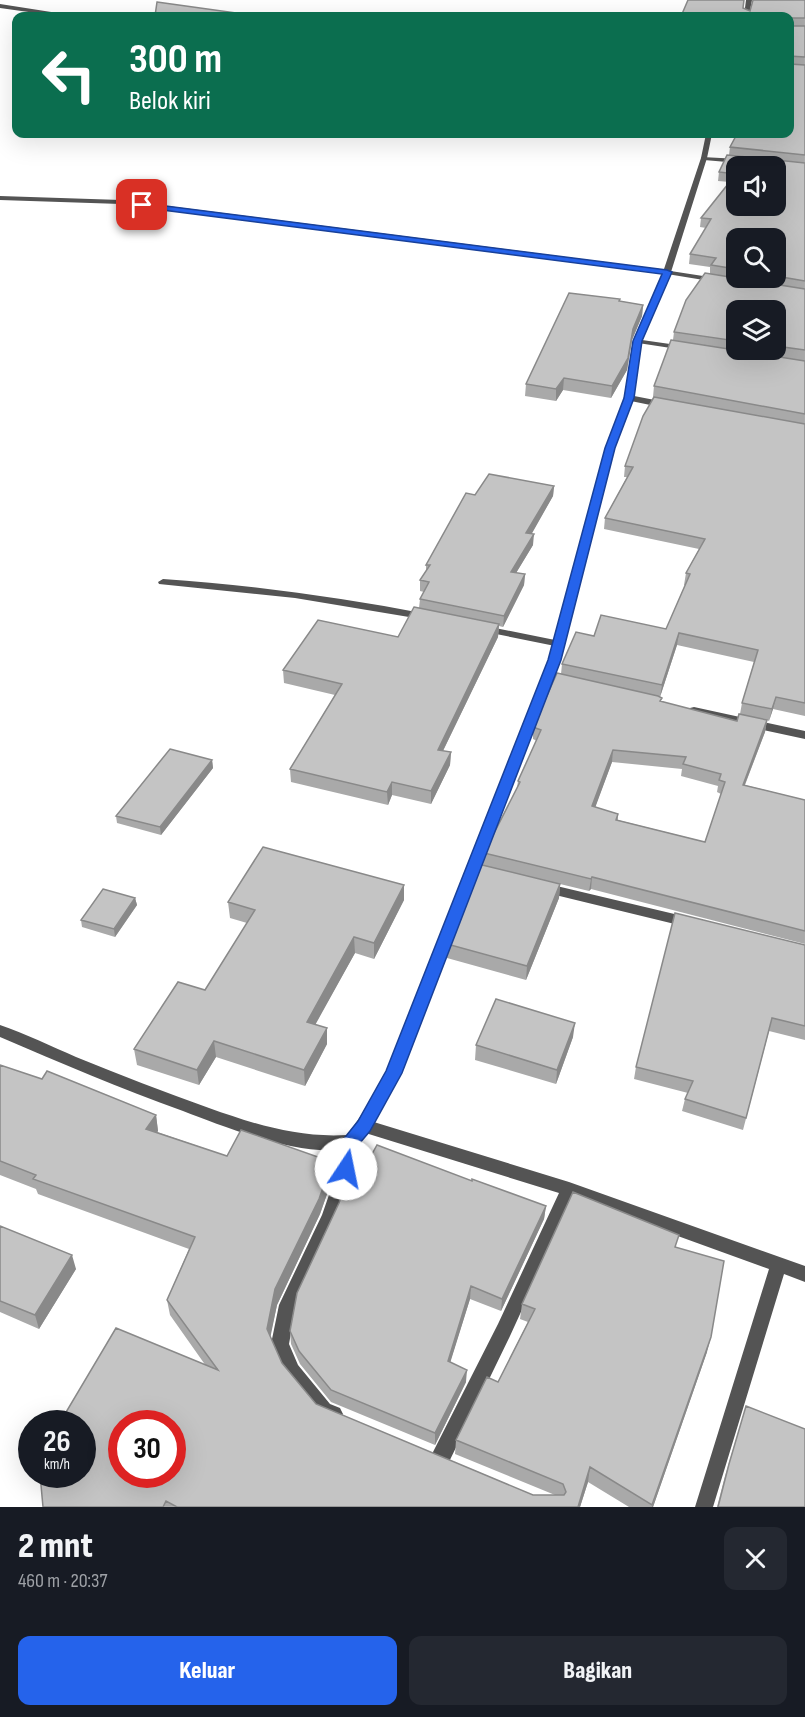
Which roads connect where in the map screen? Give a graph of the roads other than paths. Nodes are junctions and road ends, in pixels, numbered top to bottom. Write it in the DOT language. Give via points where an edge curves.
graph roads {
  1 [pos="0,6"];
  2 [pos="38,12"];
  3 [pos="708,138"];
  4 [pos="704,158"];
  5 [pos="726,160"];
  6 [pos="0,198"];
  7 [pos="667,272"];
  8 [pos="725,282"];
  9 [pos="638,341"];
  10 [pos="696,350"];
  11 [pos="629,398"];
  12 [pos="673,406"];
  13 [pos="163,582"];
  14 [pos="434,619"];
  15 [pos="469,626"];
  16 [pos="560,644"];
  17 [pos="681,708"];
  18 [pos="805,735"];
  19 [pos="527,883"];
  20 [pos="704,926"];
  21 [pos="0,1031"];
  22 [pos="364,1126"];
  23 [pos="351,1141"];
  24 [pos="569,1189"];
  25 [pos="778,1266"];
  26 [pos="805,1274"];
  27 [pos="345,1419"];
  28 [pos="419,1450"];
  29 [pos="440,1460"];
  30 [pos="460,1468"];
  31 [pos="704,1507"];
  1 -- 2 [label="street"];
  3 -- 4 [label="street"];
  4 -- 5 [label="street"];
  4 -- 7 [label="street"];
  6 -- 7 [label="street" via="121,202"];
  7 -- 8 [label="street"];
  7 -- 9 [label="street"];
  9 -- 10 [label="street"];
  9 -- 11 [label="street"];
  11 -- 12 [label="street"];
  11 -- 16 [label="street" via="610,448"];
  13 -- 14 [label="street" via="343,600"];
  15 -- 16 [label="street"];
  16 -- 22 [label="street" via="552,679 478,872 394,1073"];
  17 -- 18 [label="street"];
  19 -- 20 [label="street"];
  21 -- 23 [label="street" via="141,1091 260,1132 328,1144"];
  22 -- 23 [label="street"];
  22 -- 24 [label="street"];
  23 -- 27 [label="street" via="330,1215 288,1305 280,1344 292,1371 324,1410"];
  24 -- 25 [label="street"];
  24 -- 29 [label="street"];
  25 -- 26 [label="street"];
  25 -- 31 [label="street"];
  28 -- 29 [label="street"];
  29 -- 30 [label="street"];
}
